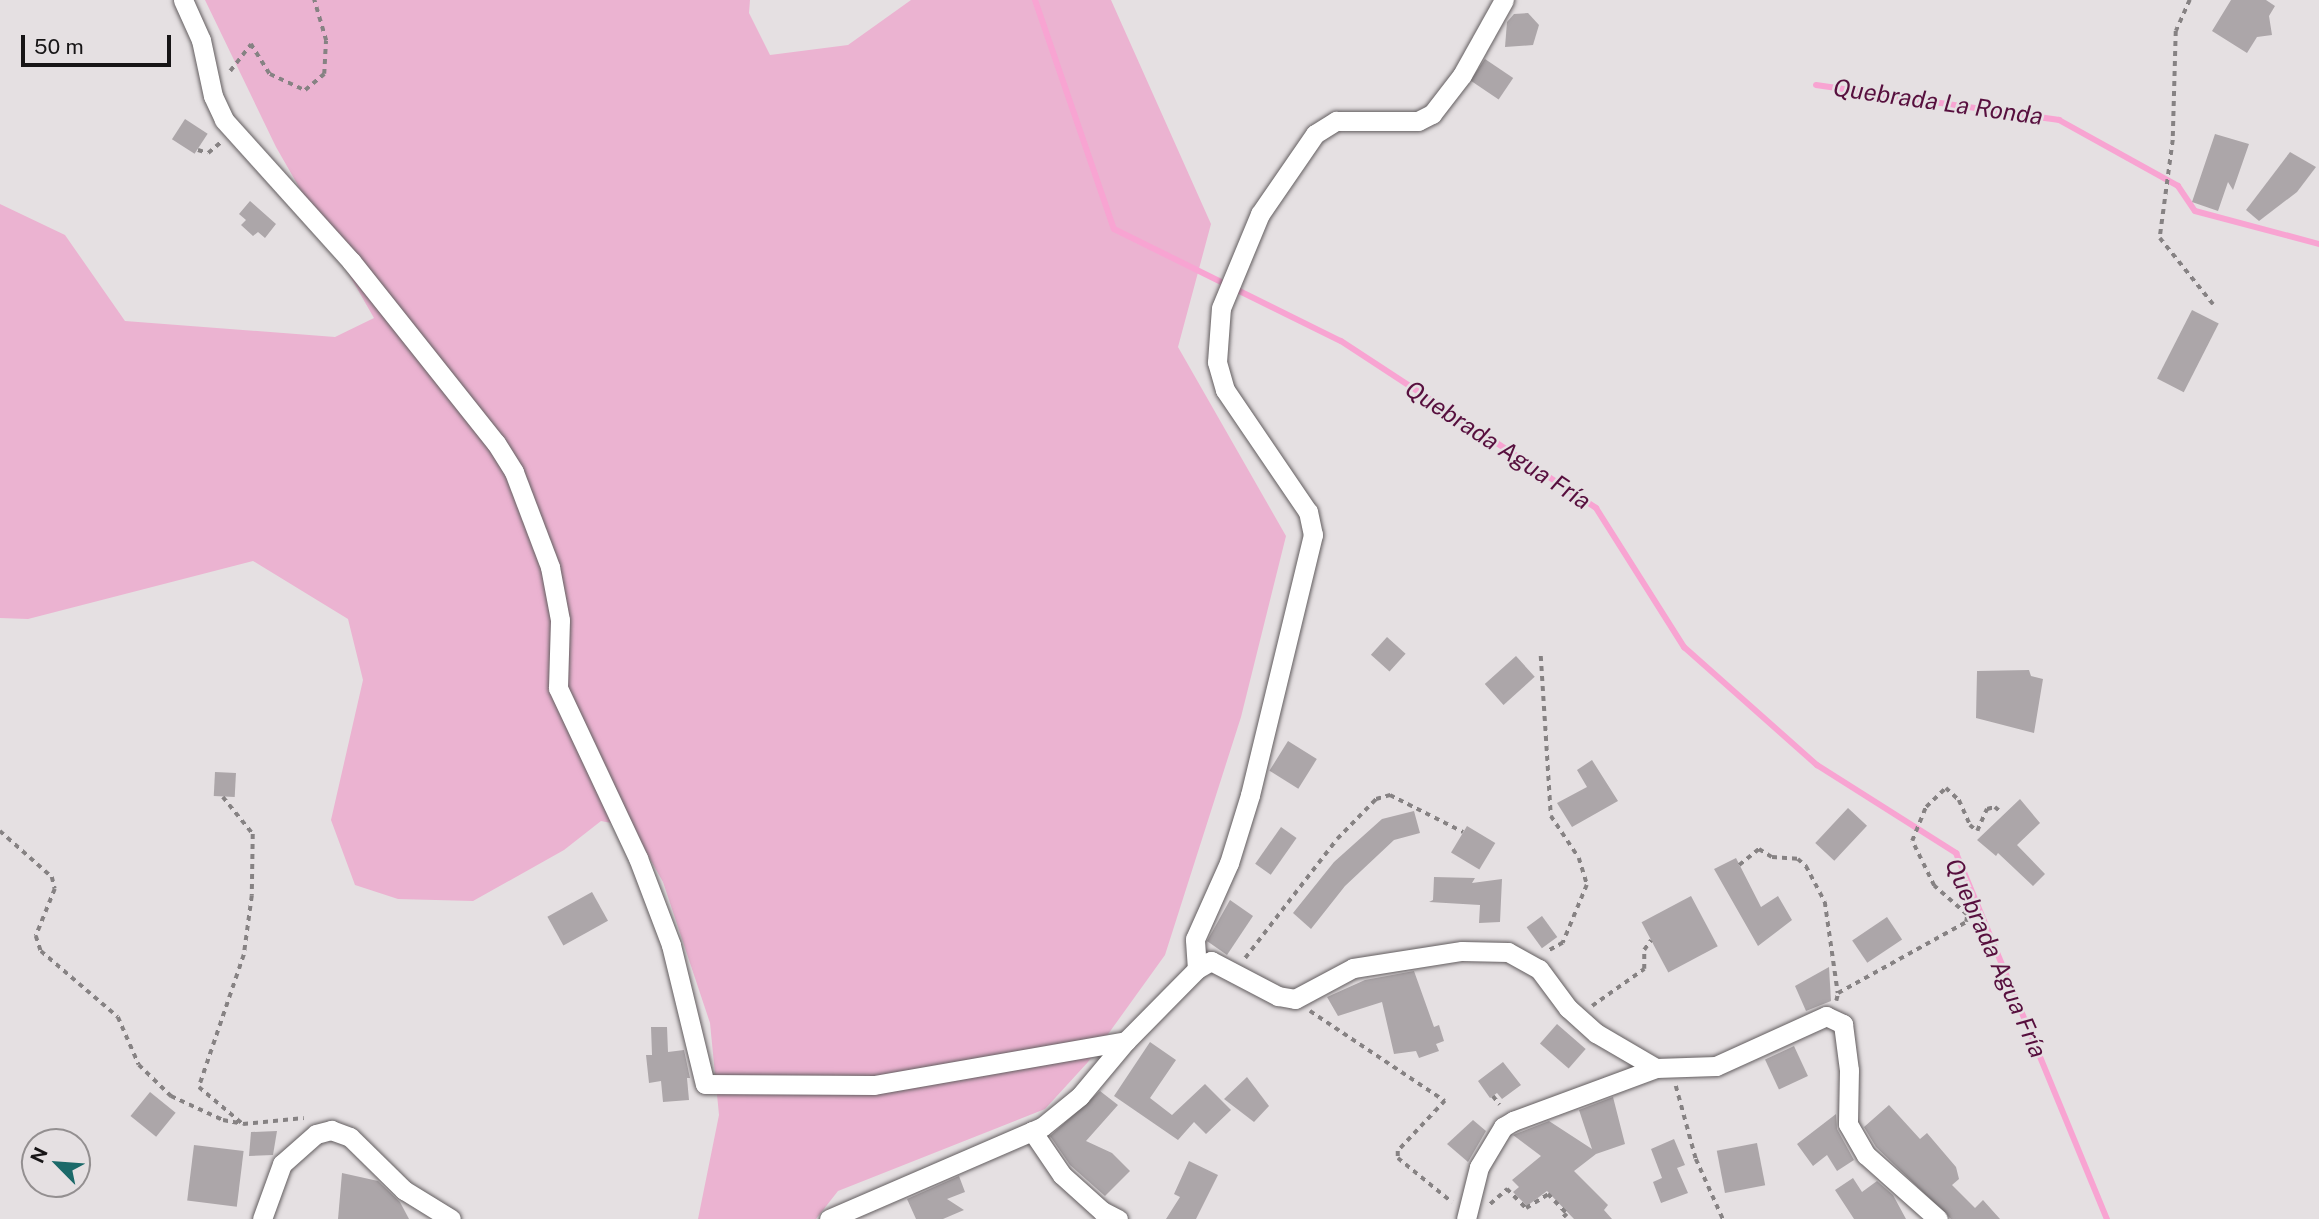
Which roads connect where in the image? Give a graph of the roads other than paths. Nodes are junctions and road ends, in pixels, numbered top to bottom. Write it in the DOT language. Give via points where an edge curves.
graph roads {
  1 [pos="183,0"];
  2 [pos="1504,0"];
  3 [pos="1197,969"];
  4 [pos="1126,1041"];
  5 [pos="1664,1069"];
  6 [pos="1032,1131"];
  7 [pos="1467,1217"];
  8 [pos="262,1219"];
  9 [pos="451,1219"];
  10 [pos="829,1219"];
  11 [pos="1118,1219"];
  12 [pos="1938,1219"];
  1 -- 4 [label="street" via="211,69 213,96 232,130 351,261 514,472 550,567 560,620 558,688 638,858 671,945 705,1084 874,1085"];
  2 -- 3 [label="street" via="1500,15 1432,114 1418,121 1336,121 1315,134 1260,214 1221,308 1217,362 1226,390 1308,512 1313,535 1250,795 1229,863 1195,939"];
  3 -- 4 [label="street"];
  3 -- 5 [label="street" via="1211,961 1278,996 1295,999 1353,968 1462,951 1508,952 1539,969 1575,1015 1596,1033"];
  4 -- 6 [label="street" via="1080,1096"];
  5 -- 7 [label="street" via="1607,1082 1503,1127 1479,1167"];
  5 -- 12 [label="street" via="1716,1066 1826,1016 1833,1017 1843,1024 1849,1070 1848,1124 1866,1154"];
  6 -- 10 [label="street"];
  6 -- 11 [label="street" via="1062,1175 1102,1211"];
  8 -- 9 [label="street" via="282,1164 316,1134 331,1130 350,1137 404,1190"];
}
